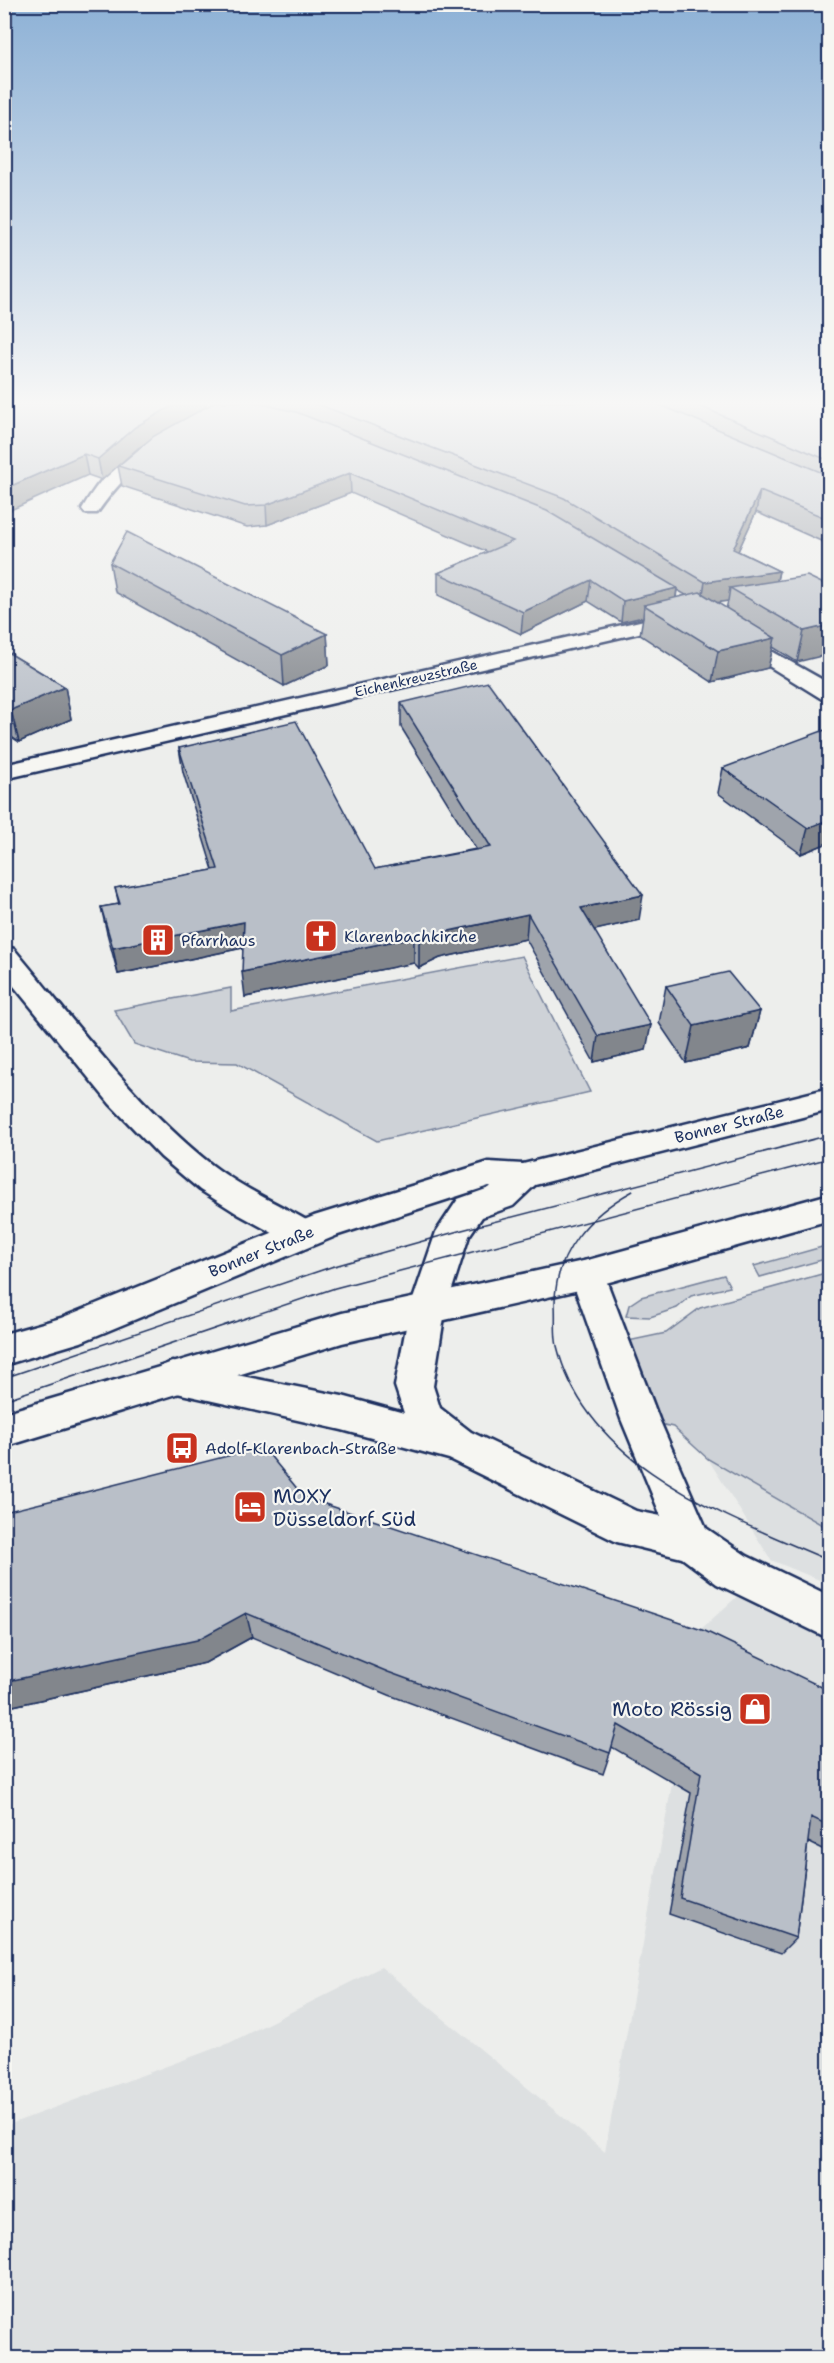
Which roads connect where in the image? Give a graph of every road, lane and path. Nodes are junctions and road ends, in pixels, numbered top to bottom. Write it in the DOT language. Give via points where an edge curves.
graph roads {
  1 [pos="676,601"];
  2 [pos="707,618"];
  3 [pos="830,694"];
  4 [pos="4,772"];
  5 [pos="4,955"];
  6 [pos="830,1099"];
  7 [pos="523,1176"];
  8 [pos="830,1207"];
  9 [pos="303,1234"];
  10 [pos="588,1274"];
  11 [pos="427,1311"];
  12 [pos="4,1350"];
  13 [pos="172,1378"];
  14 [pos="4,1430"];
  15 [pos="457,1444"];
  16 [pos="690,1541"];
  17 [pos="830,1618"];
  1 -- 2 [label="street"];
  2 -- 3 [label="street"];
  2 -- 4 [label="street, Eichenkreuzstraße"];
  5 -- 9 [label="street" via="97,1070 162,1137 202,1174"];
  6 -- 7 [label="street, Bonner Straße"];
  7 -- 9 [label="street, Bonner Straße" via="489,1174"];
  7 -- 11 [label="street, Bonner Straße" via="501,1197 470,1208 459,1220"];
  8 -- 10 [label="street, Bonner Straße"];
  9 -- 12 [label="street, Bonner Straße" via="68,1331"];
  10 -- 11 [label="street, Bonner Straße"];
  10 -- 16 [label="street" via="640,1419"];
  11 -- 13 [label="street, Bonner Straße" via="342,1328"];
  11 -- 15 [label="street, Bonner Straße" via="414,1386 425,1418"];
  13 -- 14 [label="street, Bonner Straße"];
  13 -- 15 [label="street, Bonner Straße" via="342,1413"];
  15 -- 16 [label="street, Bonner Straße" via="631,1529"];
  16 -- 17 [label="street, Bonner Straße" via="732,1570"];
}
